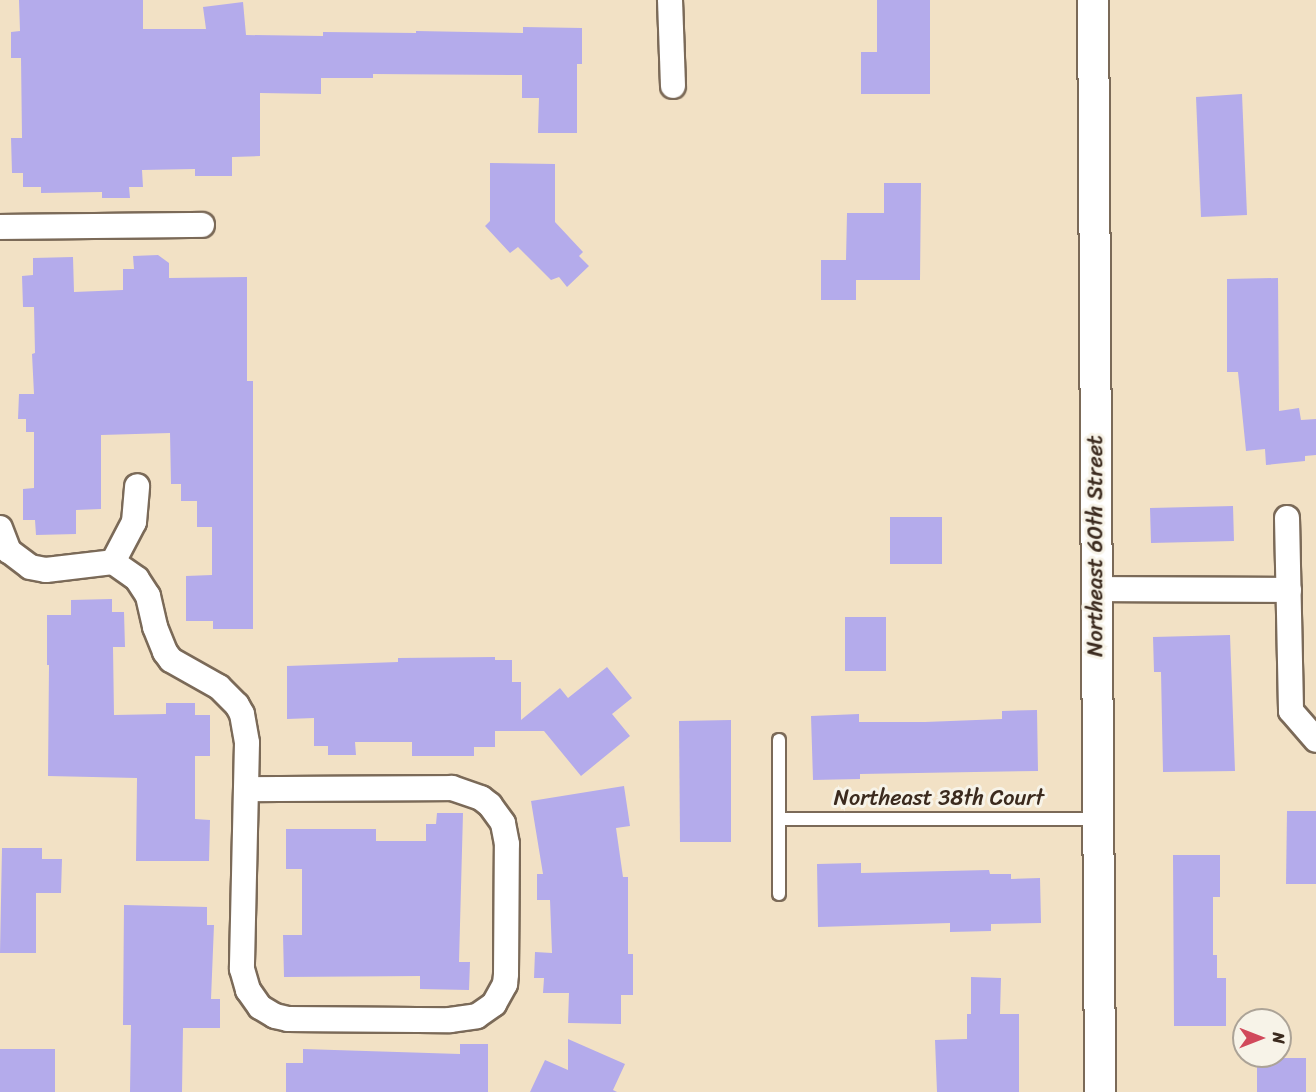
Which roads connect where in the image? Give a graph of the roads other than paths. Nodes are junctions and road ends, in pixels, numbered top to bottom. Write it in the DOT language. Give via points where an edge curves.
graph roads {
  1 [pos="670,0"];
  2 [pos="1093,0"];
  3 [pos="673,86"];
  4 [pos="202,225"];
  5 [pos="0,227"];
  6 [pos="137,486"];
  7 [pos="1287,518"];
  8 [pos="0,528"];
  9 [pos="113,562"];
  10 [pos="1096,589"];
  11 [pos="1289,590"];
  12 [pos="1314,739"];
  13 [pos="779,740"];
  14 [pos="247,789"];
  15 [pos="779,819"];
  16 [pos="1098,819"];
  17 [pos="779,894"];
  18 [pos="1100,1092"];
  1 -- 3 [label="street"];
  2 -- 10 [label="street, Northeast 60th Street"];
  4 -- 5 [label="street"];
  6 -- 9 [label="street" via="134,522"];
  7 -- 11 [label="street"];
  8 -- 9 [label="street" via="9,551 30,567 46,570"];
  9 -- 14 [label="street" via="144,588 158,635 171,660 219,687 237,705 247,743"];
  10 -- 11 [label="street"];
  10 -- 16 [label="street, Northeast 60th Street"];
  11 -- 12 [label="street" via="1291,711"];
  13 -- 15 [label="lane"];
  14 -- 14 [label="street" via="242,969 252,999 260,1007 288,1019 450,1020 477,1016 494,1004 506,974 507,844 503,823 490,805 452,789"];
  15 -- 16 [label="lane, Northeast 38th Court"];
  15 -- 17 [label="lane"];
  16 -- 18 [label="street, Northeast 60th Street"];
}
